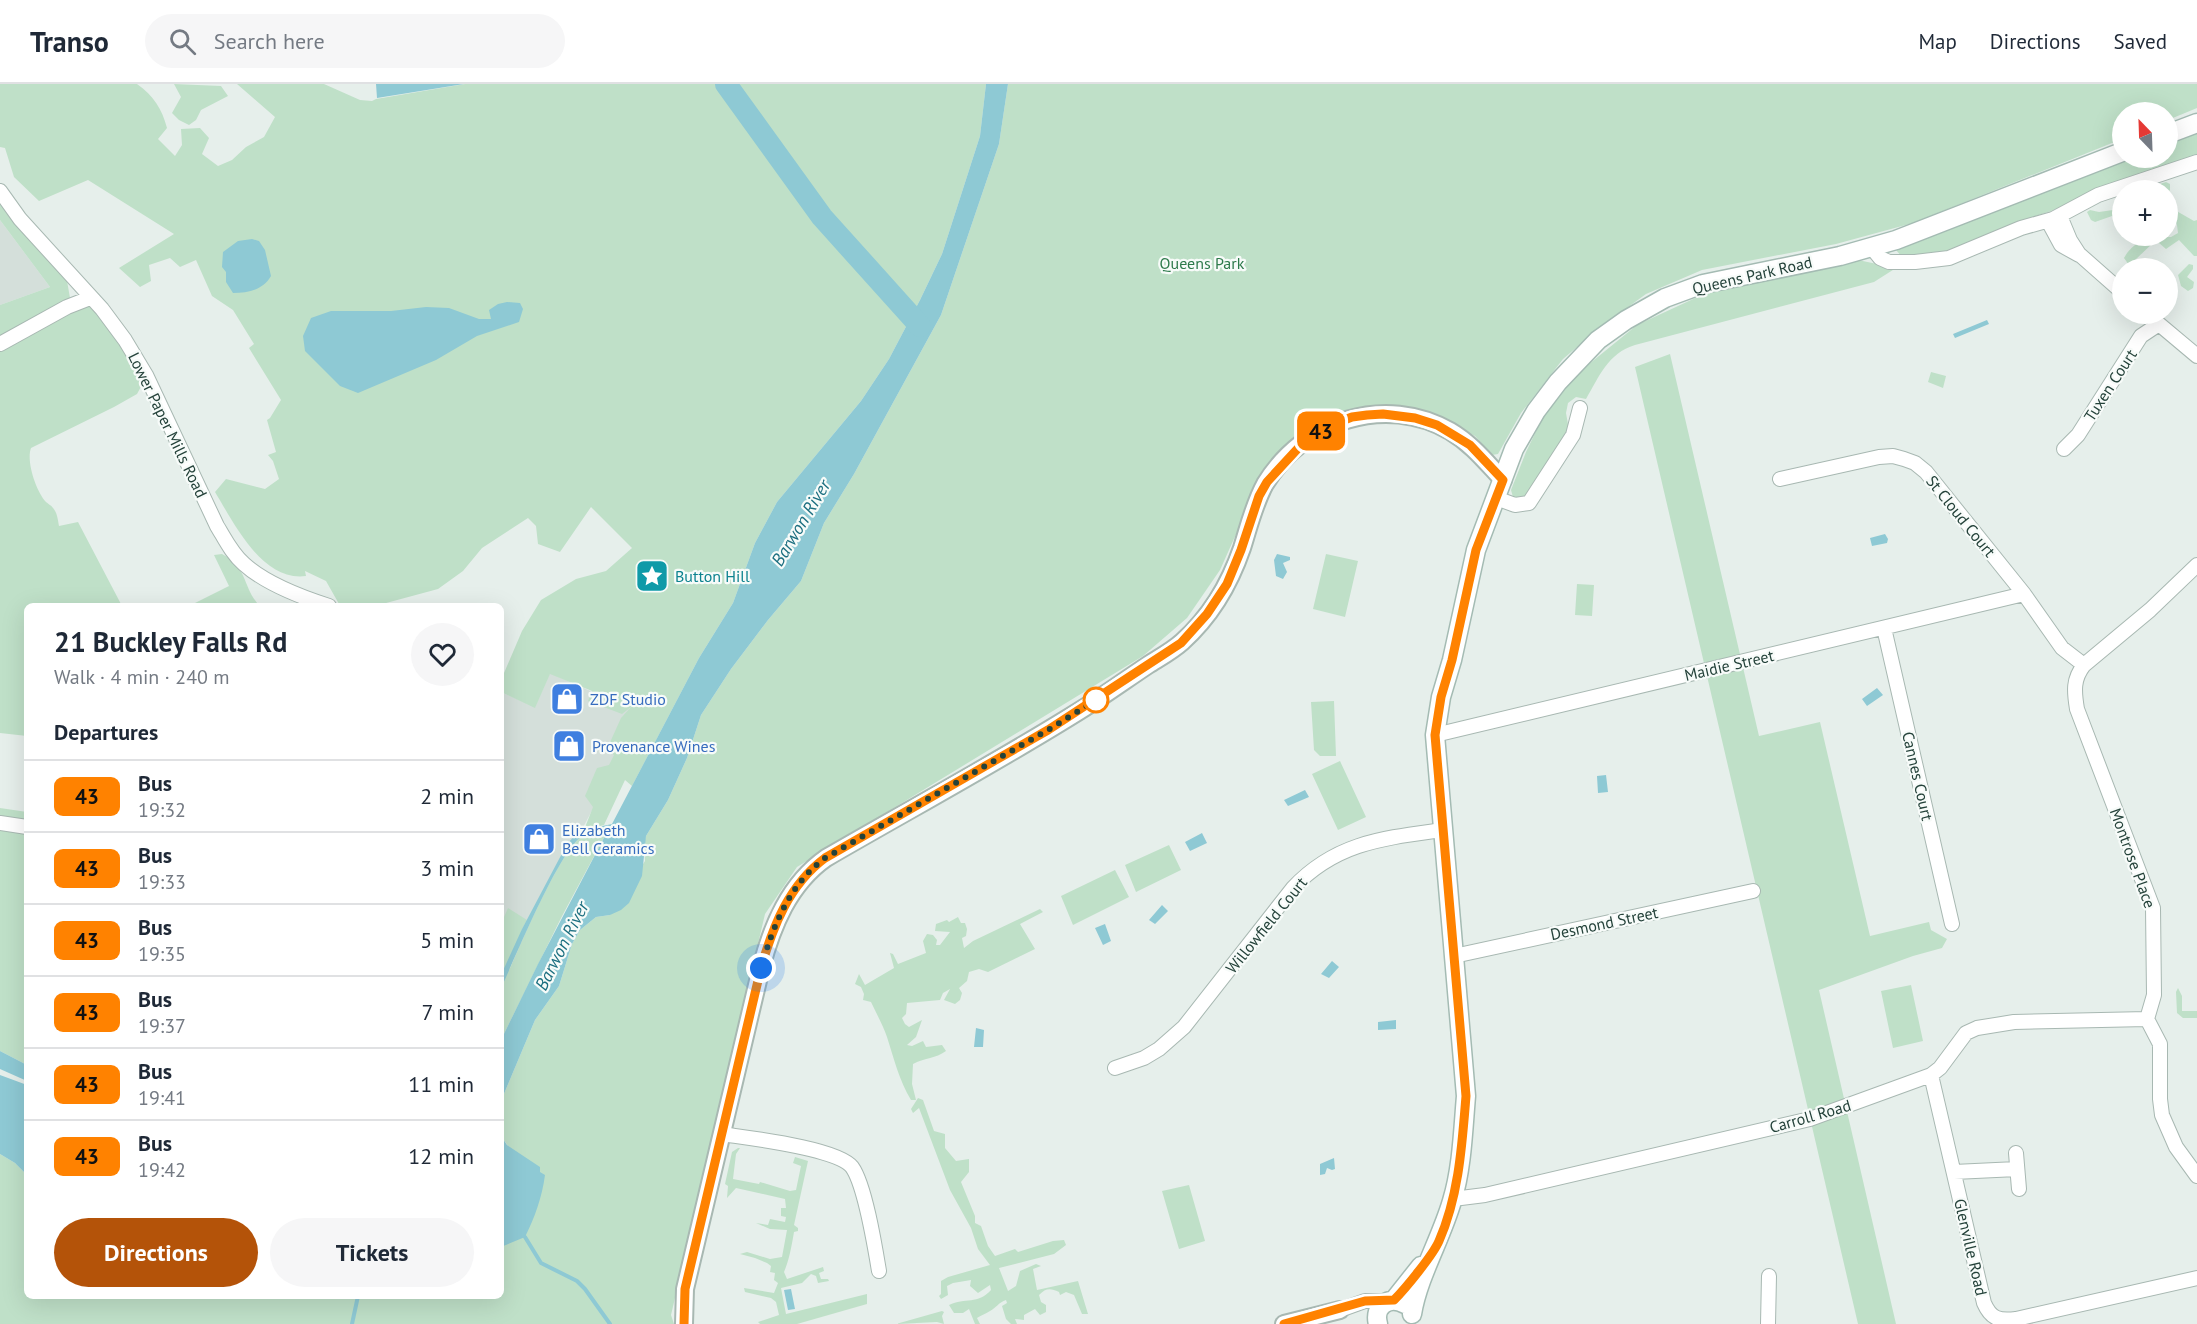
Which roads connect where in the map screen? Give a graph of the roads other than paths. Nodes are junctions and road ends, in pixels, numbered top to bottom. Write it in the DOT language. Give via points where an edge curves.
graph roads {
  1 [pos="2197,123"];
  2 [pos="2178,131"];
  3 [pos="2112,156"];
  4 [pos="2197,162"];
  5 [pos="0,191"];
  6 [pos="2054,218"];
  7 [pos="1872,248"];
  8 [pos="2112,283"];
  9 [pos="90,298"];
  10 [pos="2159,324"];
  11 [pos="0,344"];
  12 [pos="2194,348"];
  13 [pos="1580,408"];
  14 [pos="2064,448"];
  15 [pos="1780,479"];
  16 [pos="1503,480"];
  17 [pos="1496,498"];
  18 [pos="2197,565"];
  19 [pos="2024,594"];
  20 [pos="320,603"];
  21 [pos="1884,627"];
  22 [pos="2084,665"];
  23 [pos="1435,735"];
  24 [pos="0,823"];
  25 [pos="24,827"];
  26 [pos="1443,830"];
  27 [pos="1753,891"];
  28 [pos="1952,924"];
  29 [pos="1454,956"];
  30 [pos="2147,1019"];
  31 [pos="1115,1068"];
  32 [pos="1931,1075"];
  33 [pos="722,1134"];
  34 [pos="2016,1153"];
  35 [pos="2017,1169"];
  36 [pos="1954,1172"];
  37 [pos="2197,1176"];
  38 [pos="2019,1189"];
  39 [pos="1453,1199"];
  40 [pos="1438,1243"];
  41 [pos="879,1271"];
  42 [pos="1769,1276"];
  43 [pos="2197,1278"];
  44 [pos="1391,1300"];
  45 [pos="1340,1310"];
  46 [pos="1990,1320"];
  47 [pos="1412,1321"];
  48 [pos="1377,1322"];
  49 [pos="684,1324"];
  50 [pos="1284,1324"];
  51 [pos="1768,1324"];
  1 -- 2 [label="main road"];
  3 -- 7 [label="main road, Queens Park Road"];
  4 -- 6 [label="street" via="2098,195"];
  5 -- 9 [label="street, Lower Paper Mills Road"];
  6 -- 7 [label="street" via="1939,260 1886,261"];
  6 -- 8 [label="street" via="2061,245 2081,256"];
  7 -- 16 [label="main road, Queens Park Road" via="1703,284 1665,298 1626,320 1598,340 1558,382 1514,449"];
  9 -- 11 [label="street"];
  9 -- 20 [label="street, Lower Paper Mills Road" via="125,340 146,375 231,549 256,573"];
  10 -- 12 [label="street"];
  10 -- 14 [label="street, Tuxen Court" via="2141,336 2078,435"];
  13 -- 17 [label="street" via="1571,439 1530,502 1515,505"];
  15 -- 19 [label="street, St Cloud Court" via="1879,457 1893,456 1915,463 1936,483"];
  16 -- 17 [label="main road, Queens Park Road"];
  16 -- 33 [label="street" via="1470,445 1437,425 1415,418 1383,414 1352,417 1326,427 1302,444 1267,482 1227,584 1181,643 1048,730 825,858 799,882 768,941"];
  17 -- 23 [label="main road, Queens Park Road" via="1476,550"];
  18 -- 22 [label="street"];
  19 -- 21 [label="street, Maidie Street"];
  19 -- 22 [label="street" via="2062,648"];
  21 -- 23 [label="street, Maidie Street"];
  21 -- 28 [label="street, Cannes Court"];
  22 -- 30 [label="street, Montrose Place" via="2076,676 2077,709 2153,908 2154,995"];
  23 -- 26 [label="main road, Queens Park Road"];
  24 -- 25 [label="street"];
  26 -- 29 [label="main road, Queens Park Road"];
  26 -- 31 [label="street, Willowfield Court" via="1379,838 1314,868 1293,888 1184,1027 1144,1058"];
  27 -- 29 [label="street, Desmond Street"];
  29 -- 39 [label="main road, Queens Park Road" via="1466,1096"];
  30 -- 32 [label="street, Carroll Road" via="2013,1022 1977,1028 1966,1033"];
  30 -- 37 [label="street" via="2160,1044 2162,1114 2175,1147"];
  32 -- 36 [label="street, Glenville Road"];
  32 -- 39 [label="street, Carroll Road" via="1810,1119 1485,1195"];
  33 -- 41 [label="street" via="820,1151 852,1167 860,1185"];
  33 -- 49 [label="street" via="685,1289"];
  34 -- 35 [label="street"];
  35 -- 36 [label="street"];
  35 -- 38 [label="street"];
  36 -- 46 [label="street, Glenville Road"];
  39 -- 40 [label="main road, Queens Park Road"];
  40 -- 44 [label="main road"];
  40 -- 47 [label="main road" via="1419,1287"];
  42 -- 51 [label="street"];
  43 -- 46 [label="street, Glenville Road" via="2016,1319"];
  44 -- 45 [label="street" via="1365,1301"];
  44 -- 47 [label="main road" via="1405,1304"];
  44 -- 48 [label="main road" via="1378,1309"];
  45 -- 48 [label="street" via="1364,1311"];
  45 -- 50 [label="street"];
}
